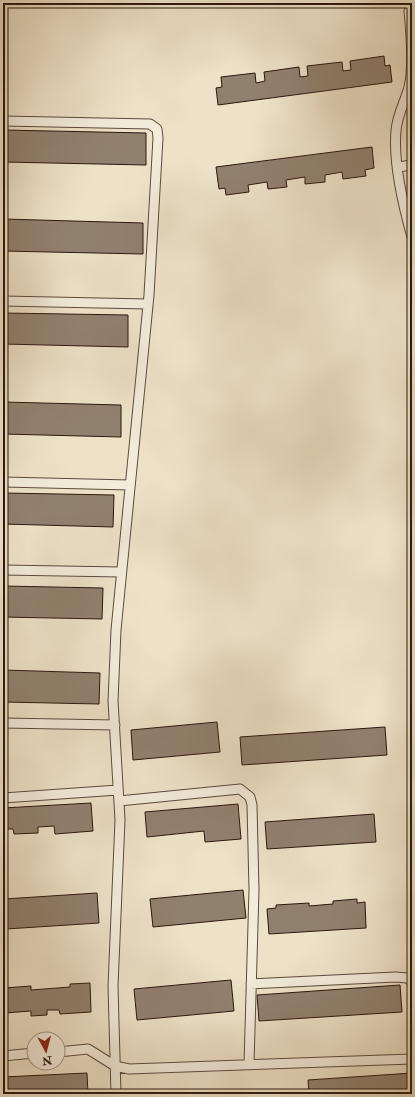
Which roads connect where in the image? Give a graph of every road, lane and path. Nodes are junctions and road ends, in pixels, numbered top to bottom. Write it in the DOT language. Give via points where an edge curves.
graph roads {
  1 [pos="412,9"];
  2 [pos="3,121"];
  3 [pos="412,165"];
  4 [pos="398,167"];
  5 [pos="412,237"];
  6 [pos="3,301"];
  7 [pos="148,304"];
  8 [pos="3,482"];
  9 [pos="130,485"];
  10 [pos="3,570"];
  11 [pos="121,572"];
  12 [pos="3,723"];
  13 [pos="115,725"];
  14 [pos="118,790"];
  15 [pos="3,798"];
  16 [pos="119,801"];
  17 [pos="412,982"];
  18 [pos="251,984"];
  19 [pos="66,1051"];
  20 [pos="26,1054"];
  21 [pos="3,1056"];
  22 [pos="412,1059"];
  23 [pos="249,1064"];
  24 [pos="115,1066"];
  25 [pos="116,1094"];
  1 -- 4 [label="lane" via="409,11 409,87 399,113 396,131"];
  2 -- 7 [label="lane" via="150,124 157,129"];
  3 -- 4 [label="lane"];
  4 -- 5 [label="lane"];
  6 -- 7 [label="lane"];
  7 -- 9 [label="lane"];
  8 -- 9 [label="lane"];
  9 -- 11 [label="lane"];
  10 -- 11 [label="lane"];
  11 -- 13 [label="lane" via="113,701"];
  12 -- 13 [label="lane"];
  13 -- 14 [label="lane"];
  14 -- 15 [label="lane"];
  14 -- 16 [label="lane"];
  16 -- 18 [label="lane" via="240,789 250,797 254,890"];
  16 -- 24 [label="lane" via="113,986"];
  17 -- 18 [label="lane" via="407,978 396,977"];
  18 -- 23 [label="lane"];
  19 -- 24 [label="lane" via="88,1049"];
  20 -- 21 [label="lane"];
  22 -- 23 [label="lane"];
  23 -- 24 [label="lane" via="130,1069"];
  24 -- 25 [label="lane"];
}
